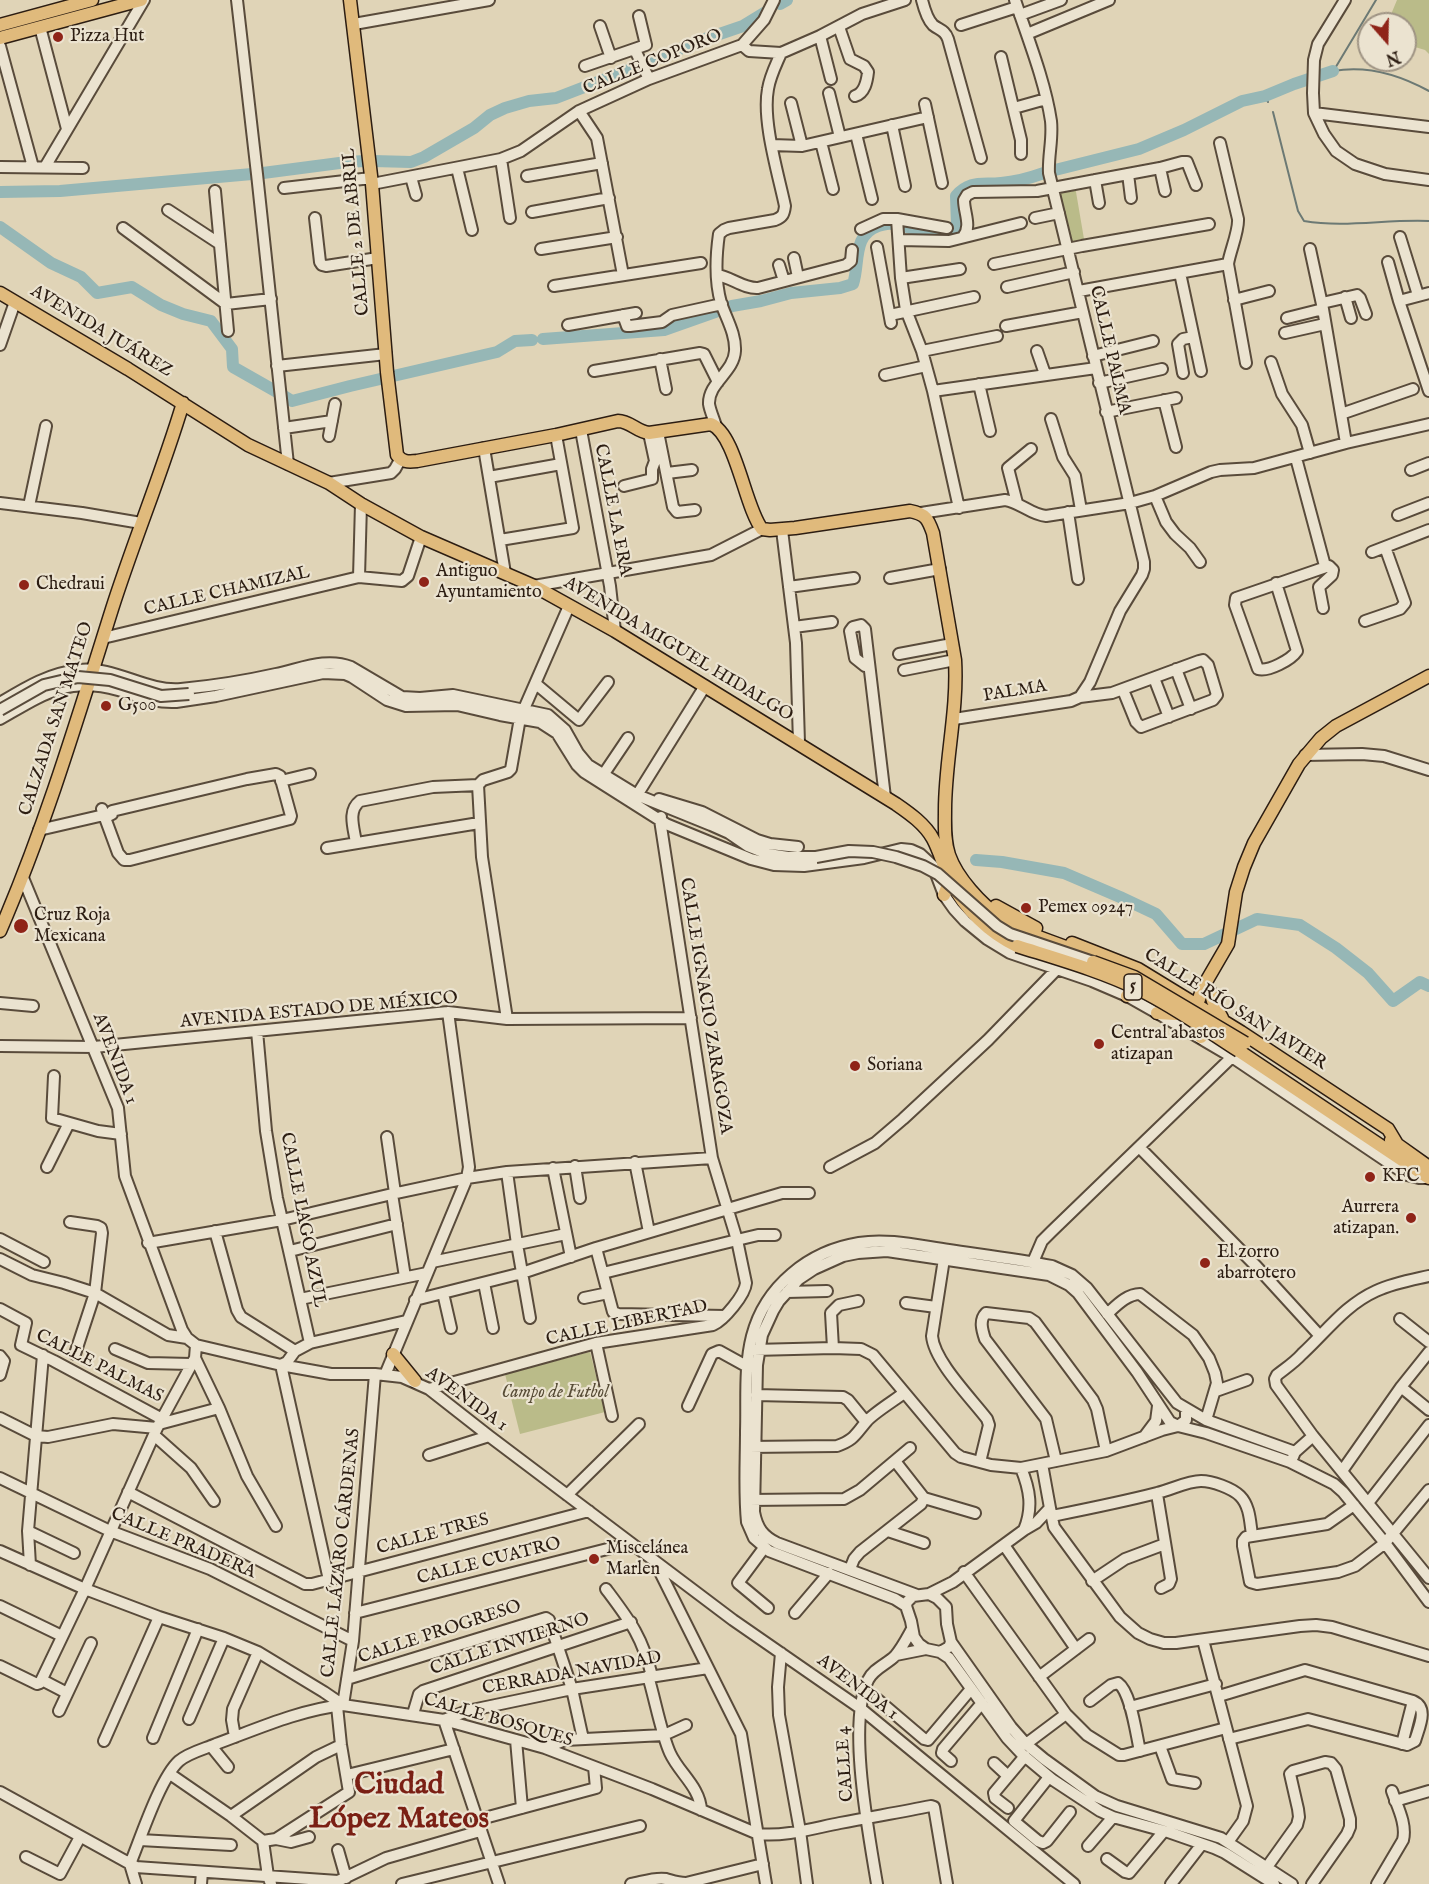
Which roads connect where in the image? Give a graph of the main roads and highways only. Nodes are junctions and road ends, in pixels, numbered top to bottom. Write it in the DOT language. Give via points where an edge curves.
graph roads {
  1 [pos="92,0"];
  2 [pos="142,0"];
  3 [pos="350,0"];
  4 [pos="355,0"];
  5 [pos="353,23"];
  6 [pos="0,25"];
  7 [pos="0,38"];
  8 [pos="0,293"];
  9 [pos="185,409"];
  10 [pos="1429,676"];
  11 [pos="1429,684"];
  12 [pos="1310,756"];
  13 [pos="945,816"];
  14 [pos="925,828"];
  15 [pos="933,866"];
  16 [pos="949,878"];
  17 [pos="976,894"];
  18 [pos="946,898"];
  19 [pos="1234,927"];
  20 [pos="0,931"];
  21 [pos="1002,937"];
  22 [pos="987,939"];
  23 [pos="1138,969"];
  24 [pos="1210,992"];
  25 [pos="1127,996"];
  26 [pos="1197,1004"];
  27 [pos="1158,1013"];
  28 [pos="1225,1021"];
  29 [pos="1201,1037"];
  30 [pos="1236,1047"];
  31 [pos="1429,1167"];
  32 [pos="1429,1178"];
  33 [pos="393,1354"];
  34 [pos="415,1382"];
  1 -- 6 [label="main road"];
  2 -- 7 [label="main road"];
  3 -- 5 [label="main road, CALLE 2 DE ABRIL"];
  4 -- 5 [label="main road"];
  5 -- 13 [label="main road, CALLE 2 DE ABRIL" via="372,181 394,448 400,460 417,461 623,421 639,431 654,433 706,424 716,426 724,436 762,529 782,530 910,511 921,513 933,533 955,660"];
  8 -- 9 [label="main road, AVENIDA JUÁREZ"];
  9 -- 14 [label="main road, AVENIDA MIGUEL HIDALGO" via="248,445 329,483 421,537 534,586 615,631 881,789"];
  9 -- 20 [label="main road, CALZADA SAN MATEO" via="141,523 44,817"];
  10 -- 12 [label="main road" via="1336,726 1321,738"];
  11 -- 12 [label="main road" via="1342,732"];
  12 -- 19 [label="main road" via="1254,843 1236,892"];
  13 -- 14 [label="main road" via="939,828"];
  13 -- 17 [label="main road" via="950,856 960,876"];
  14 -- 16 [label="main road, AVENIDA MIGUEL HIDALGO / 5"];
  15 -- 16 [label="main road"];
  16 -- 18 [label="main road"];
  16 -- 21 [label="main road, AVENIDA MIGUEL HIDALGO / 5" via="971,912"];
  17 -- 23 [label="main road, CALLE RÍO SAN JAVIER" via="1028,924"];
  17 -- 30 [label="main road, AVENIDA MIGUEL HIDALGO / 5, bridge" via="1000,918 1016,927 1134,977"];
  19 -- 24 [label="main road" via="1232,951"];
  19 -- 26 [label="main road"];
  21 -- 22 [label="main road"];
  21 -- 30 [label="main road, AVENIDA MIGUEL HIDALGO / 5, bridge" via="1013,949 1064,961 1139,990"];
  23 -- 25 [label="main road" via="1143,987"];
  23 -- 26 [label="main road, CALLE RÍO SAN JAVIER"];
  24 -- 26 [label="main road"];
  24 -- 28 [label="main road"];
  26 -- 27 [label="main road" via="1181,1013"];
  26 -- 28 [label="main road, CALLE RÍO SAN JAVIER"];
  26 -- 29 [label="main road" via="1194,1017"];
  28 -- 30 [label="main road, CALLE RÍO SAN JAVIER"];
  30 -- 31 [label="main road, AVENIDA MIGUEL HIDALGO / 5" via="1398,1143"];
  30 -- 32 [label="main road, AVENIDA MIGUEL HIDALGO / 5"];
  33 -- 34 [label="main road"];
}
